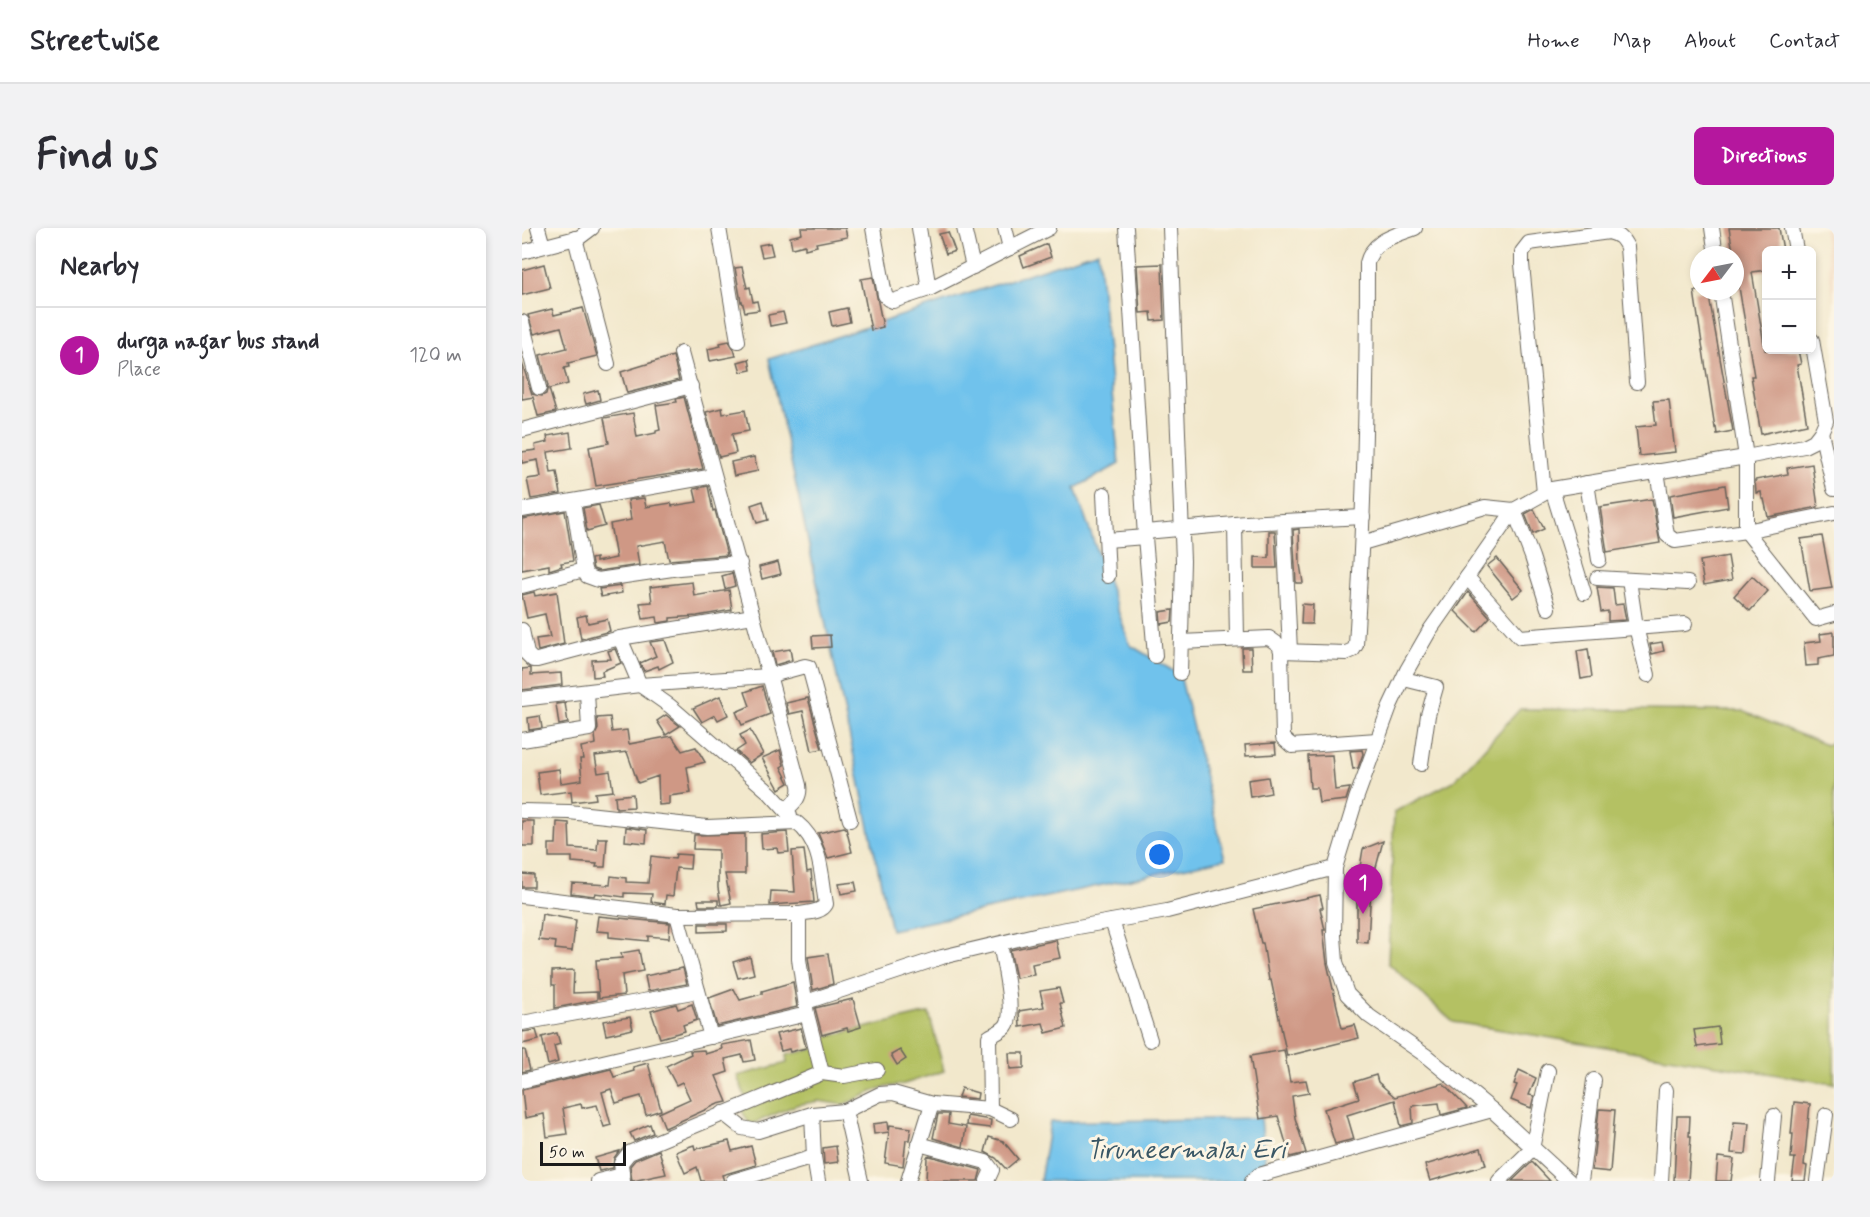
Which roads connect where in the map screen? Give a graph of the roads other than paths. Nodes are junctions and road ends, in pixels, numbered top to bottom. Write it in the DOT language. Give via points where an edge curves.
graph roads {
  1 [pos="538,228"];
  2 [pos="592,228"];
  3 [pos="719,228"];
  4 [pos="873,228"];
  5 [pos="919,228"];
  6 [pos="964,228"];
  7 [pos="1005,228"];
  8 [pos="1049,228"];
  9 [pos="1126,228"];
  10 [pos="1170,228"];
  11 [pos="1415,228"];
  12 [pos="1712,228"];
  13 [pos="1792,228"];
  14 [pos="574,238"];
  15 [pos="543,246"];
  16 [pos="1715,246"];
  17 [pos="1795,246"];
  18 [pos="1010,248"];
  19 [pos="522,252"];
  20 [pos="973,267"];
  21 [pos="929,289"];
  22 [pos="1722,300"];
  23 [pos="522,322"];
  24 [pos="738,341"];
  25 [pos="681,353"];
  26 [pos="1815,354"];
  27 [pos="608,364"];
  28 [pos="1637,382"];
  29 [pos="691,386"];
  30 [pos="539,388"];
  31 [pos="522,430"];
  32 [pos="1821,432"];
  33 [pos="1746,457"];
  34 [pos="1657,471"];
  35 [pos="714,476"];
  36 [pos="1587,483"];
  37 [pos="1834,489"];
  38 [pos="1548,491"];
  39 [pos="1104,494"];
  40 [pos="573,501"];
  41 [pos="522,510"];
  42 [pos="1514,510"];
  43 [pos="1834,513"];
  44 [pos="1363,517"];
  45 [pos="1284,520"];
  46 [pos="1235,524"];
  47 [pos="1182,528"];
  48 [pos="1746,531"];
  49 [pos="1145,535"];
  50 [pos="1107,540"];
  51 [pos="1362,543"];
  52 [pos="1599,560"];
  53 [pos="740,563"];
  54 [pos="584,570"];
  55 [pos="1108,576"];
  56 [pos="1467,577"];
  57 [pos="1597,578"];
  58 [pos="1629,580"];
  59 [pos="1688,583"];
  60 [pos="522,586"];
  61 [pos="1584,593"];
  62 [pos="1548,608"];
  63 [pos="1834,614"];
  64 [pos="753,616"];
  65 [pos="1685,624"];
  66 [pos="1636,627"];
  67 [pos="522,630"];
  68 [pos="620,638"];
  69 [pos="1236,639"];
  70 [pos="1181,642"];
  71 [pos="1285,651"];
  72 [pos="1155,656"];
  73 [pos="1180,673"];
  74 [pos="1648,675"];
  75 [pos="768,676"];
  76 [pos="1404,680"];
  77 [pos="640,685"];
  78 [pos="587,692"];
  79 [pos="522,699"];
  80 [pos="522,740"];
  81 [pos="1377,740"];
  82 [pos="1421,764"];
  83 [pos="786,810"];
  84 [pos="522,811"];
  85 [pos="850,820"];
  86 [pos="797,823"];
  87 [pos="1335,868"];
  88 [pos="522,896"];
  89 [pos="799,914"];
  90 [pos="677,915"];
  91 [pos="1112,921"];
  92 [pos="1000,944"];
  93 [pos="698,992"];
  94 [pos="807,1008"];
  95 [pos="522,1023"];
  96 [pos="711,1037"];
  97 [pos="1150,1040"];
  98 [pos="877,1070"];
  99 [pos="1548,1071"];
  100 [pos="822,1073"];
  101 [pos="1594,1080"];
  102 [pos="522,1081"];
  103 [pos="1666,1090"];
  104 [pos="932,1104"];
  105 [pos="990,1110"];
  106 [pos="1492,1110"];
  107 [pos="845,1111"];
  108 [pos="723,1113"];
  109 [pos="812,1114"];
  110 [pos="1826,1115"];
  111 [pos="1774,1116"];
  112 [pos="1011,1119"];
  113 [pos="919,1144"];
  114 [pos="1532,1149"];
  115 [pos="814,1157"];
  116 [pos="622,1178"];
  117 [pos="598,1181"];
  118 [pos="733,1181"];
  119 [pos="818,1181"];
  120 [pos="861,1181"];
  121 [pos="908,1181"];
  122 [pos="987,1181"];
  123 [pos="1252,1181"];
  124 [pos="1499,1181"];
  125 [pos="1569,1181"];
  126 [pos="1581,1181"];
  127 [pos="1660,1181"];
  128 [pos="1768,1181"];
  129 [pos="1817,1181"];
  1 -- 15 [label="street"];
  2 -- 14 [label="street"];
  3 -- 24 [label="street"];
  4 -- 21 [label="street" via="888,299 893,301"];
  5 -- 21 [label="street"];
  6 -- 20 [label="street"];
  7 -- 18 [label="street"];
  8 -- 18 [label="street"];
  9 -- 49 [label="street"];
  10 -- 47 [label="street"];
  11 -- 44 [label="street" via="1374,247 1367,263"];
  12 -- 16 [label="street"];
  13 -- 17 [label="street"];
  14 -- 15 [label="street"];
  14 -- 27 [label="street"];
  15 -- 19 [label="street"];
  18 -- 20 [label="street"];
  20 -- 21 [label="street"];
  22 -- 33 [label="street"];
  23 -- 30 [label="street"];
  25 -- 29 [label="street"];
  26 -- 32 [label="street" via="1826,421"];
  28 -- 38 [label="street" via="1627,247 1623,239 1609,232 1529,243 1522,252 1522,264"];
  29 -- 31 [label="street"];
  29 -- 35 [label="street"];
  32 -- 33 [label="street" via="1804,446"];
  32 -- 37 [label="street"];
  33 -- 34 [label="street"];
  33 -- 48 [label="street"];
  34 -- 36 [label="street"];
  34 -- 48 [label="street" via="1671,540"];
  35 -- 40 [label="street"];
  35 -- 53 [label="street"];
  36 -- 38 [label="street"];
  36 -- 52 [label="street"];
  38 -- 42 [label="street"];
  38 -- 61 [label="street"];
  39 -- 50 [label="street"];
  40 -- 41 [label="street"];
  40 -- 54 [label="street"];
  42 -- 51 [label="street" via="1485,507"];
  42 -- 56 [label="street"];
  42 -- 62 [label="street"];
  43 -- 48 [label="street"];
  44 -- 45 [label="street"];
  44 -- 51 [label="street"];
  45 -- 46 [label="street"];
  45 -- 71 [label="street"];
  46 -- 47 [label="street"];
  46 -- 69 [label="street"];
  47 -- 49 [label="street"];
  47 -- 70 [label="street"];
  48 -- 63 [label="street" via="1816,619"];
  49 -- 50 [label="street"];
  49 -- 72 [label="street"];
  50 -- 55 [label="street"];
  51 -- 71 [label="street" via="1353,650"];
  53 -- 54 [label="street" via="679,567 598,580 587,576"];
  53 -- 64 [label="street"];
  54 -- 60 [label="street"];
  56 -- 66 [label="street" via="1520,637"];
  56 -- 76 [label="street" via="1430,630"];
  57 -- 58 [label="street"];
  58 -- 59 [label="street"];
  58 -- 66 [label="street"];
  64 -- 68 [label="street"];
  64 -- 75 [label="street"];
  65 -- 66 [label="street"];
  66 -- 74 [label="street"];
  67 -- 68 [label="street" via="527,654 533,660"];
  68 -- 77 [label="street"];
  69 -- 70 [label="street"];
  69 -- 71 [label="street" via="1269,638"];
  70 -- 73 [label="street"];
  71 -- 81 [label="street" via="1285,741 1298,746"];
  75 -- 77 [label="street"];
  75 -- 83 [label="street" via="800,792"];
  75 -- 85 [label="street" via="809,667"];
  76 -- 81 [label="street"];
  76 -- 82 [label="street" via="1436,687"];
  77 -- 78 [label="street"];
  77 -- 83 [label="street" via="670,706"];
  78 -- 79 [label="street"];
  78 -- 80 [label="street" via="589,729"];
  81 -- 87 [label="street"];
  83 -- 86 [label="street"];
  84 -- 86 [label="street" via="569,812 707,827"];
  86 -- 89 [label="street" via="814,845 826,904 818,911"];
  87 -- 91 [label="street"];
  87 -- 106 [label="street" via="1336,962 1347,994 1369,1016 1425,1054"];
  88 -- 90 [label="street"];
  89 -- 90 [label="street"];
  89 -- 94 [label="street" via="799,959"];
  90 -- 93 [label="street"];
  91 -- 92 [label="street"];
  91 -- 97 [label="street"];
  92 -- 94 [label="street" via="942,957"];
  92 -- 105 [label="street" via="1010,1018 1005,1027 989,1037"];
  93 -- 95 [label="street"];
  93 -- 96 [label="street"];
  94 -- 96 [label="street"];
  94 -- 100 [label="street"];
  96 -- 102 [label="street"];
  98 -- 100 [label="street" via="844,1077"];
  99 -- 114 [label="street"];
  100 -- 108 [label="street"];
  101 -- 126 [label="street"];
  103 -- 127 [label="street"];
  104 -- 105 [label="street"];
  104 -- 107 [label="street" via="893,1093 880,1094"];
  104 -- 113 [label="street"];
  105 -- 112 [label="street"];
  106 -- 114 [label="street"];
  106 -- 123 [label="street" via="1259,1175"];
  107 -- 109 [label="street"];
  107 -- 120 [label="street"];
  108 -- 109 [label="street" via="742,1128 758,1131"];
  108 -- 116 [label="street" via="629,1153 621,1163"];
  109 -- 115 [label="street"];
  110 -- 129 [label="street"];
  111 -- 128 [label="street"];
  113 -- 121 [label="street"];
  113 -- 122 [label="street" via="986,1162 992,1170"];
  114 -- 124 [label="street"];
  114 -- 125 [label="street"];
  115 -- 118 [label="street"];
  115 -- 119 [label="street"];
  116 -- 117 [label="street"];
}
